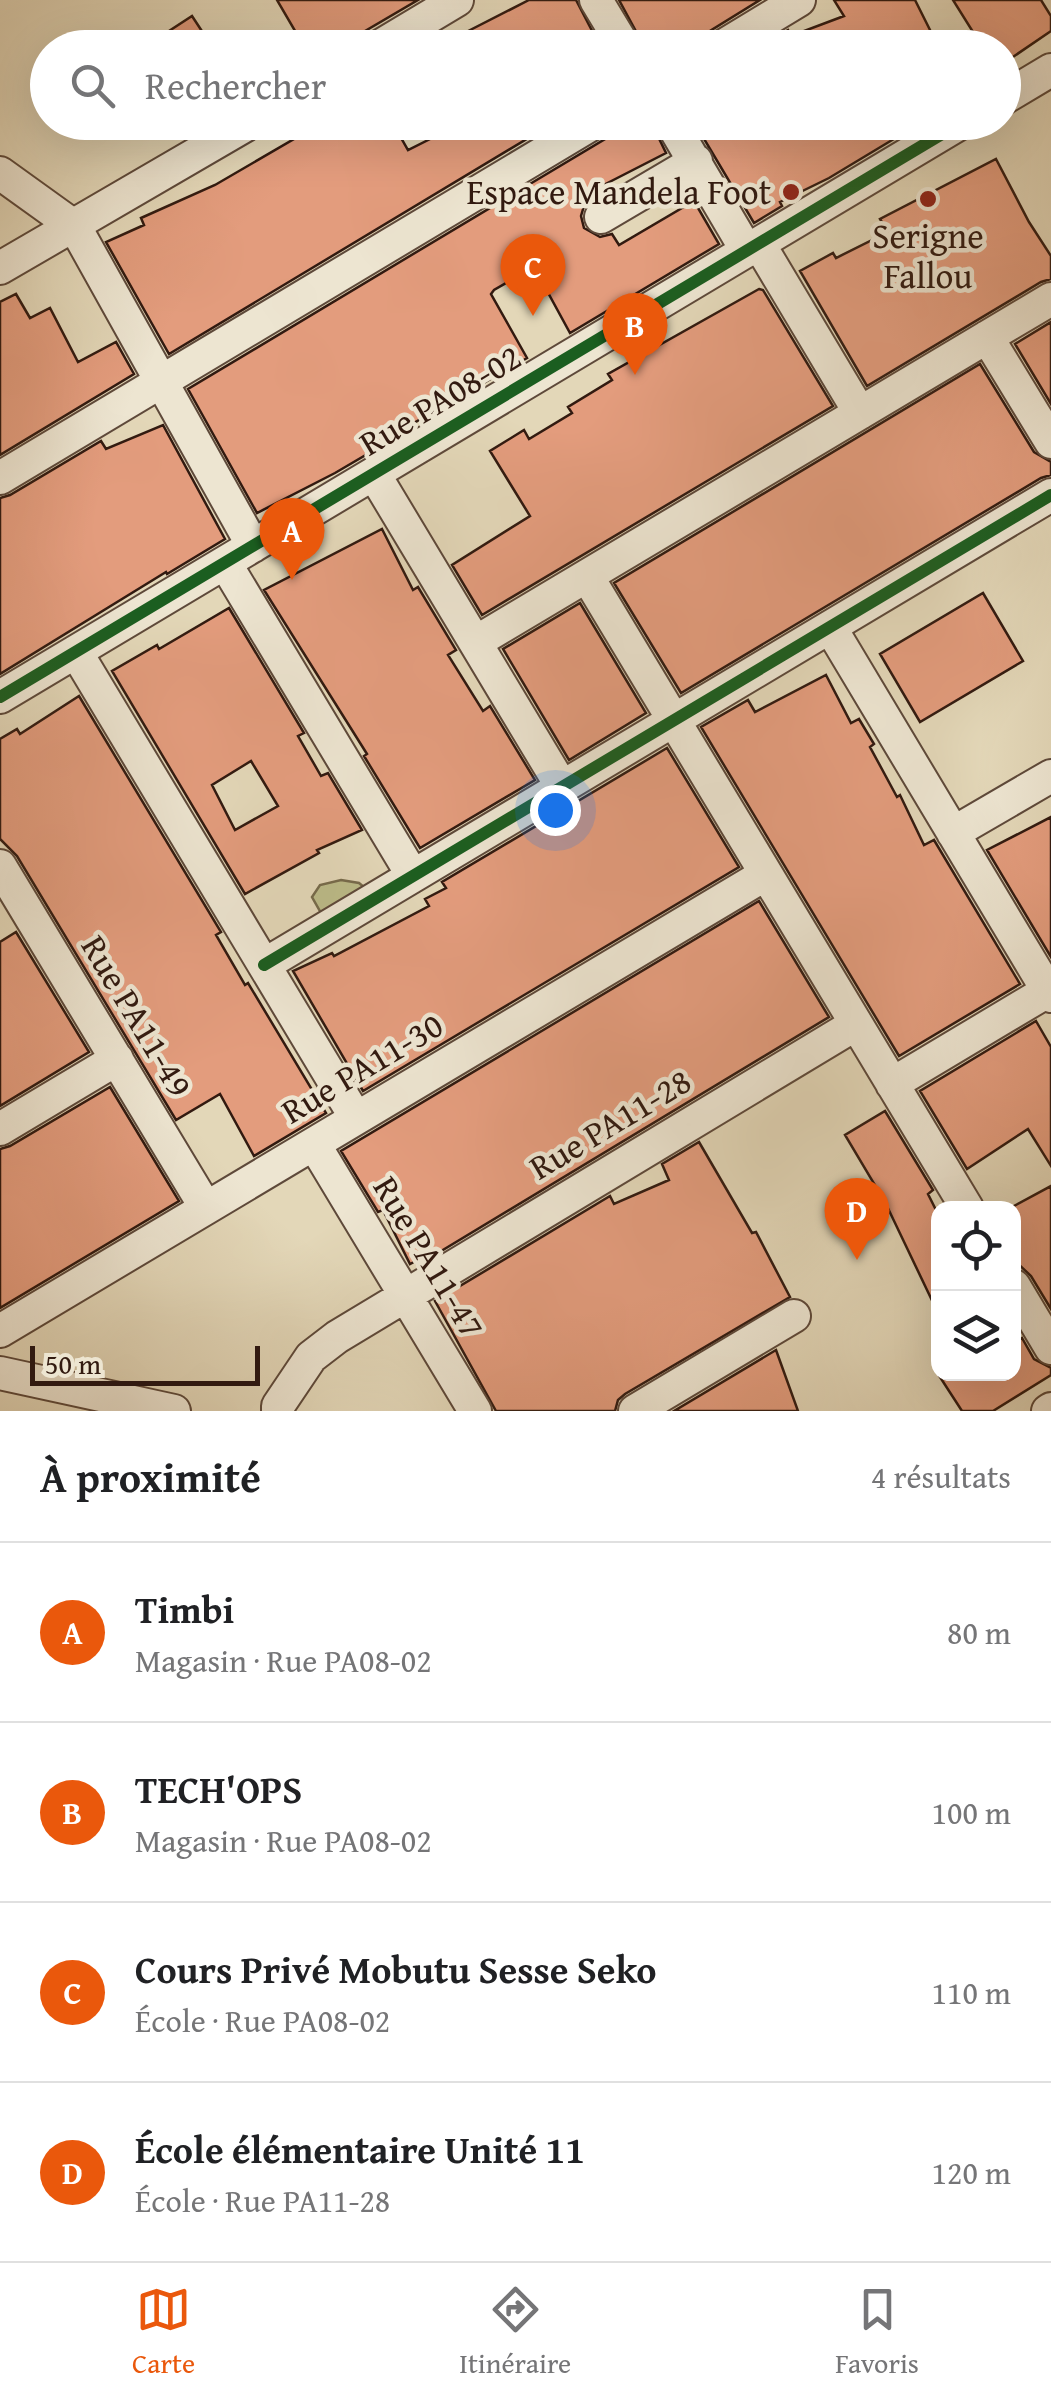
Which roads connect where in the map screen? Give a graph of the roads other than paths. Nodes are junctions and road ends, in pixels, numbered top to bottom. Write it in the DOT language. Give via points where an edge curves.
graph roads {
  1 [pos="457,0"];
  2 [pos="596,0"];
  3 [pos="800,0"];
  4 [pos="407,30"];
  5 [pos="614,30"];
  6 [pos="750,30"];
  7 [pos="1051,70"];
  8 [pos="1021,88"];
  9 [pos="221,140"];
  10 [pos="564,140"];
  11 [pos="683,140"];
  12 [pos="932,140"];
  13 [pos="696,161"];
  14 [pos="0,173"];
  15 [pos="601,217"];
  16 [pos="75,226"];
  17 [pos="753,248"];
  18 [pos="0,268"];
  19 [pos="1051,299"];
  20 [pos="988,337"];
  21 [pos="162,382"];
  22 [pos="860,413"];
  23 [pos="1051,442"];
  24 [pos="374,474"];
  25 [pos="0,478"];
  26 [pos="1051,495"];
  27 [pos="254,546"];
  28 [pos="225,563"];
  29 [pos="587,576"];
  30 [pos="830,628"];
  31 [pos="476,642"];
  32 [pos="76,652"];
  33 [pos="0,697"];
  34 [pos="674,720"];
  35 [pos="1051,776"];
  36 [pos="562,787"];
  37 [pos="954,833"];
  38 [pos="0,866"];
  39 [pos="766,874"];
  40 [pos="413,876"];
  41 [pos="11,910"];
  42 [pos="264,965"];
  43 [pos="1050,992"];
  44 [pos="856,1024"];
  45 [pos="116,1060"];
  46 [pos="892,1084"];
  47 [pos="356,1118"];
  48 [pos="0,1129"];
  49 [pos="314,1144"];
  50 [pos="963,1201"];
  51 [pos="206,1208"];
  52 [pos="1017,1291"];
  53 [pos="404,1294"];
  54 [pos="794,1316"];
  55 [pos="0,1331"];
  56 [pos="1051,1348"];
  57 [pos="0,1373"];
  58 [pos="174,1411"];
  59 [pos="278,1411"];
  60 [pos="475,1411"];
  61 [pos="634,1411"];
  1 -- 4 [label="street"];
  2 -- 5 [label="street"];
  3 -- 6 [label="street"];
  7 -- 8 [label="street"];
  9 -- 16 [label="street"];
  10 -- 21 [label="street"];
  11 -- 13 [label="street"];
  12 -- 17 [label="street, Rue PA08-02"];
  13 -- 15 [label="street"];
  13 -- 17 [label="street"];
  14 -- 16 [label="street"];
  16 -- 18 [label="street"];
  16 -- 21 [label="street"];
  17 -- 22 [label="street"];
  17 -- 24 [label="street, Rue PA08-02"];
  19 -- 20 [label="street"];
  20 -- 22 [label="street"];
  20 -- 23 [label="street"];
  21 -- 25 [label="street"];
  21 -- 27 [label="street"];
  22 -- 29 [label="street"];
  24 -- 27 [label="street, Rue PA08-02"];
  24 -- 31 [label="street"];
  26 -- 30 [label="street"];
  27 -- 28 [label="street, Rue PA08-02"];
  28 -- 32 [label="street, Rue PA08-02"];
  28 -- 40 [label="street"];
  29 -- 31 [label="street"];
  29 -- 34 [label="street"];
  30 -- 34 [label="street"];
  30 -- 37 [label="street"];
  31 -- 36 [label="street"];
  32 -- 33 [label="street, Rue PA08-02"];
  32 -- 42 [label="street"];
  34 -- 36 [label="street"];
  34 -- 39 [label="street"];
  35 -- 37 [label="street"];
  36 -- 40 [label="street"];
  37 -- 43 [label="street"];
  38 -- 41 [label="street, Rue PA11-49"];
  39 -- 44 [label="street"];
  39 -- 47 [label="street, Rue PA11-30"];
  40 -- 42 [label="street"];
  41 -- 45 [label="street, Rue PA11-49"];
  42 -- 47 [label="street"];
  43 -- 46 [label="street"];
  44 -- 46 [label="street"];
  44 -- 53 [label="street, Rue PA11-28"];
  45 -- 48 [label="street"];
  45 -- 51 [label="street, Rue PA11-49"];
  46 -- 50 [label="street"];
  47 -- 49 [label="street, Rue PA11-30"];
  49 -- 51 [label="street, Rue PA11-30"];
  49 -- 53 [label="street, Rue PA11-47"];
  51 -- 55 [label="street, Rue PA11-30"];
  52 -- 56 [label="street"];
  53 -- 59 [label="street, Rue PA11-28" via="311,1357"];
  53 -- 60 [label="street, Rue PA11-47"];
  54 -- 61 [label="street"];
  57 -- 58 [label="street"];
}
